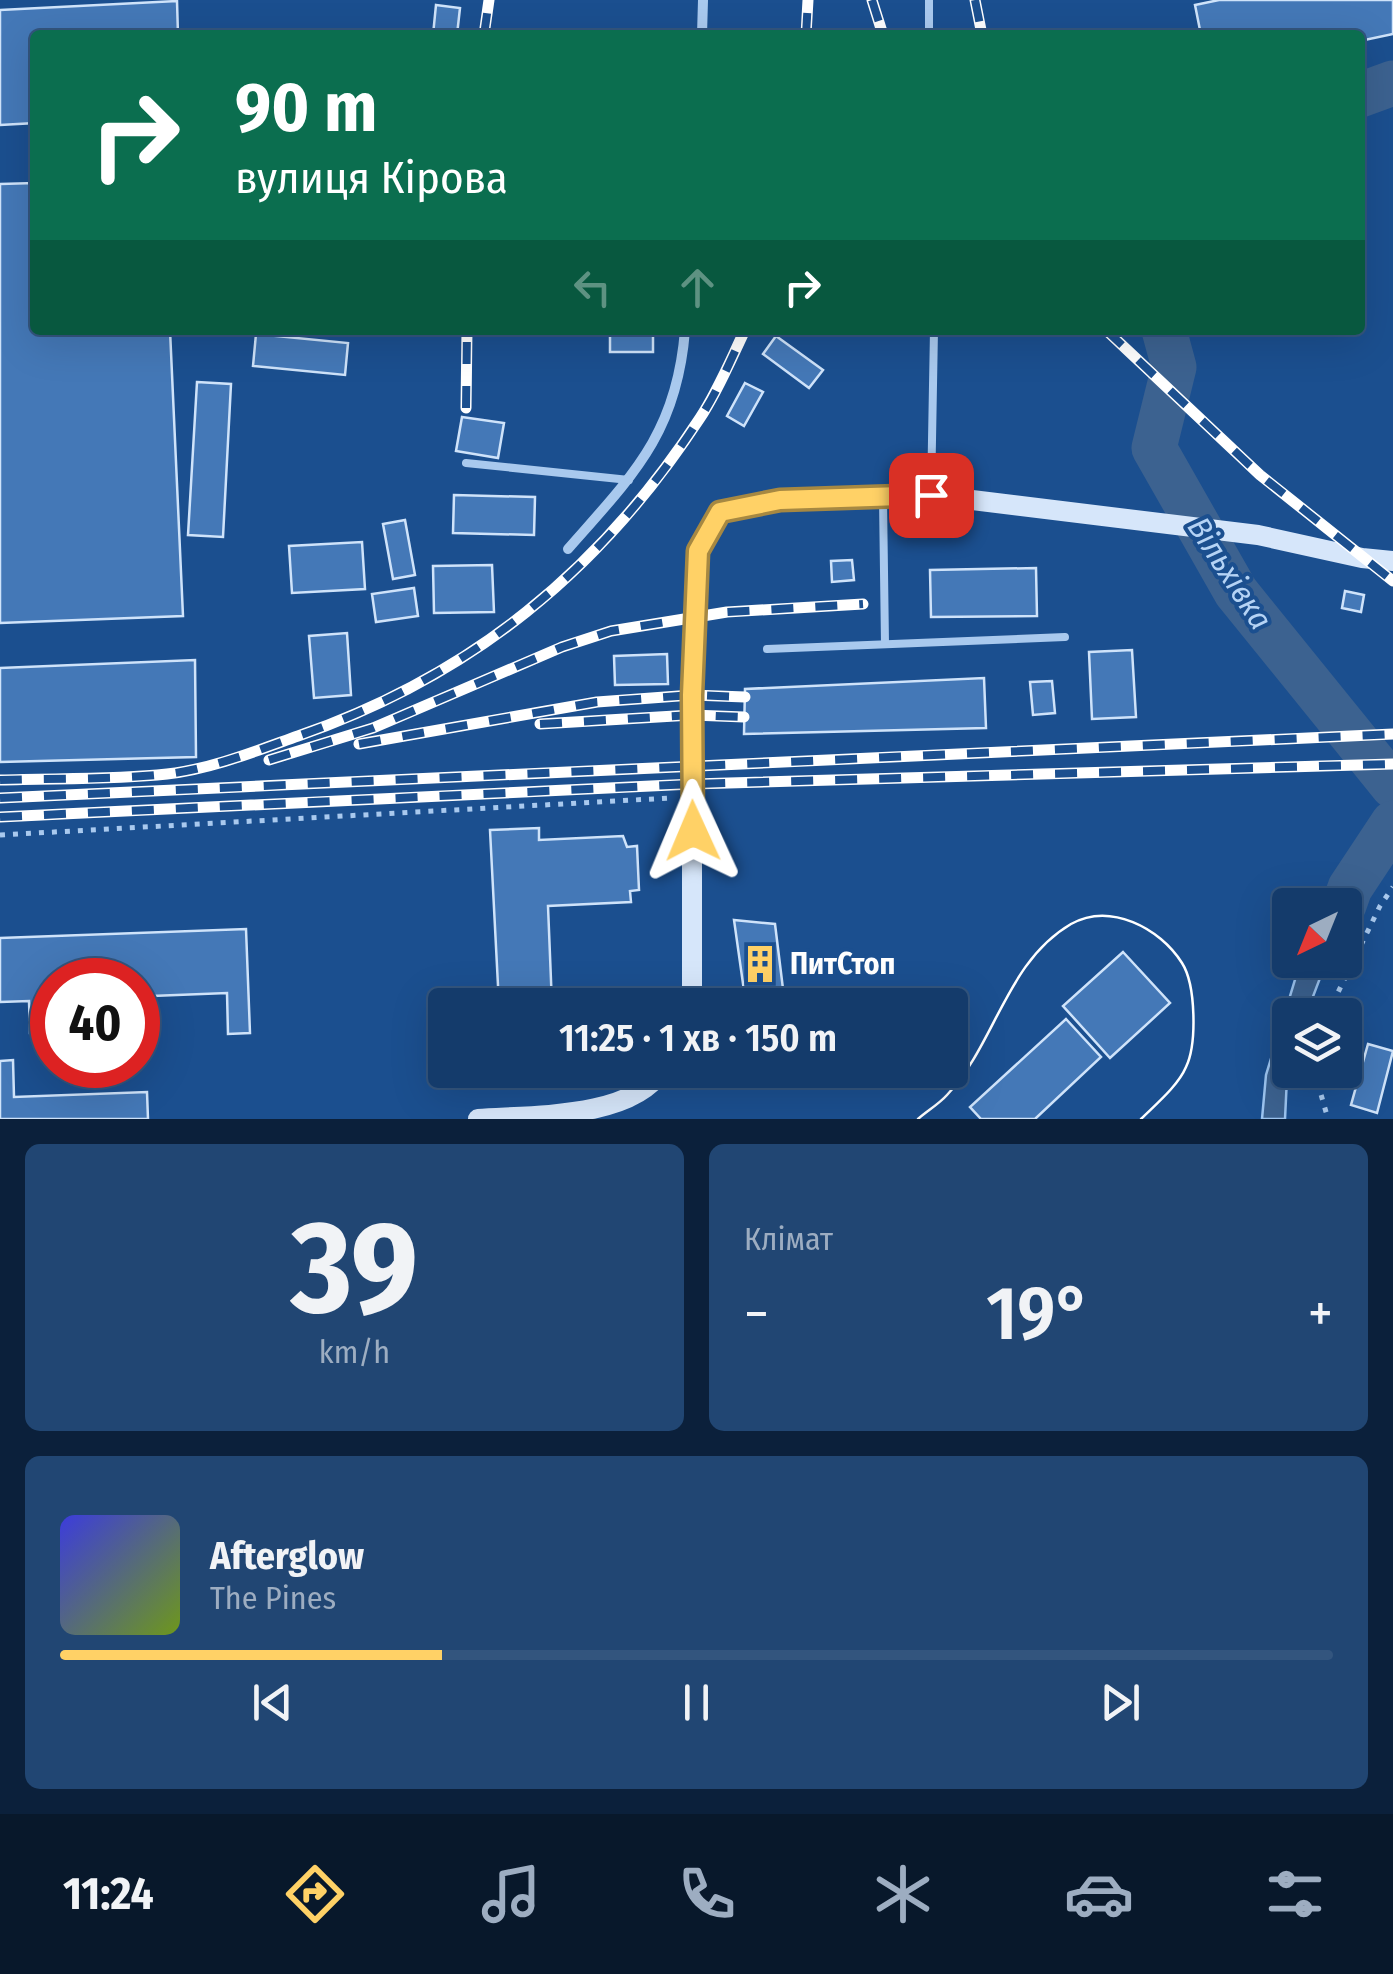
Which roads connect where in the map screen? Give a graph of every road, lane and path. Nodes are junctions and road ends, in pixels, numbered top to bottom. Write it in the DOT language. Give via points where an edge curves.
graph roads {
  1 [pos="703,0"];
  2 [pos="929,0"];
  3 [pos="702,30"];
  4 [pos="930,30"];
  5 [pos="685,335"];
  6 [pos="934,335"];
  7 [pos="466,463"];
  8 [pos="628,480"];
  9 [pos="931,495"];
  10 [pos="883,496"];
  11 [pos="568,549"];
  12 [pos="1393,561"];
  13 [pos="1065,637"];
  14 [pos="885,644"];
  15 [pos="767,649"];
  16 [pos="693,797"];
  17 [pos="0,835"];
  18 [pos="1393,887"];
  19 [pos="692,988"];
  20 [pos="1335,998"];
  21 [pos="642,1088"];
  22 [pos="1319,1088"];
  23 [pos="478,1119"];
  24 [pos="1328,1119"];
  1 -- 3 [label="street"];
  2 -- 4 [label="lane"];
  5 -- 8 [label="street" via="682,370 660,435"];
  6 -- 9 [label="lane"];
  7 -- 8 [label="lane"];
  8 -- 11 [label="street"];
  9 -- 10 [label="street"];
  9 -- 12 [label="street" via="1258,536"];
  10 -- 14 [label="lane"];
  10 -- 16 [label="street" via="780,500 720,512 698,551"];
  13 -- 14 [label="lane"];
  14 -- 15 [label="lane"];
  16 -- 17 [label="path"];
  16 -- 19 [label="street"];
  18 -- 20 [label="path"];
  21 -- 23 [label="street" via="625,1103"];
  22 -- 24 [label="path"];
}
